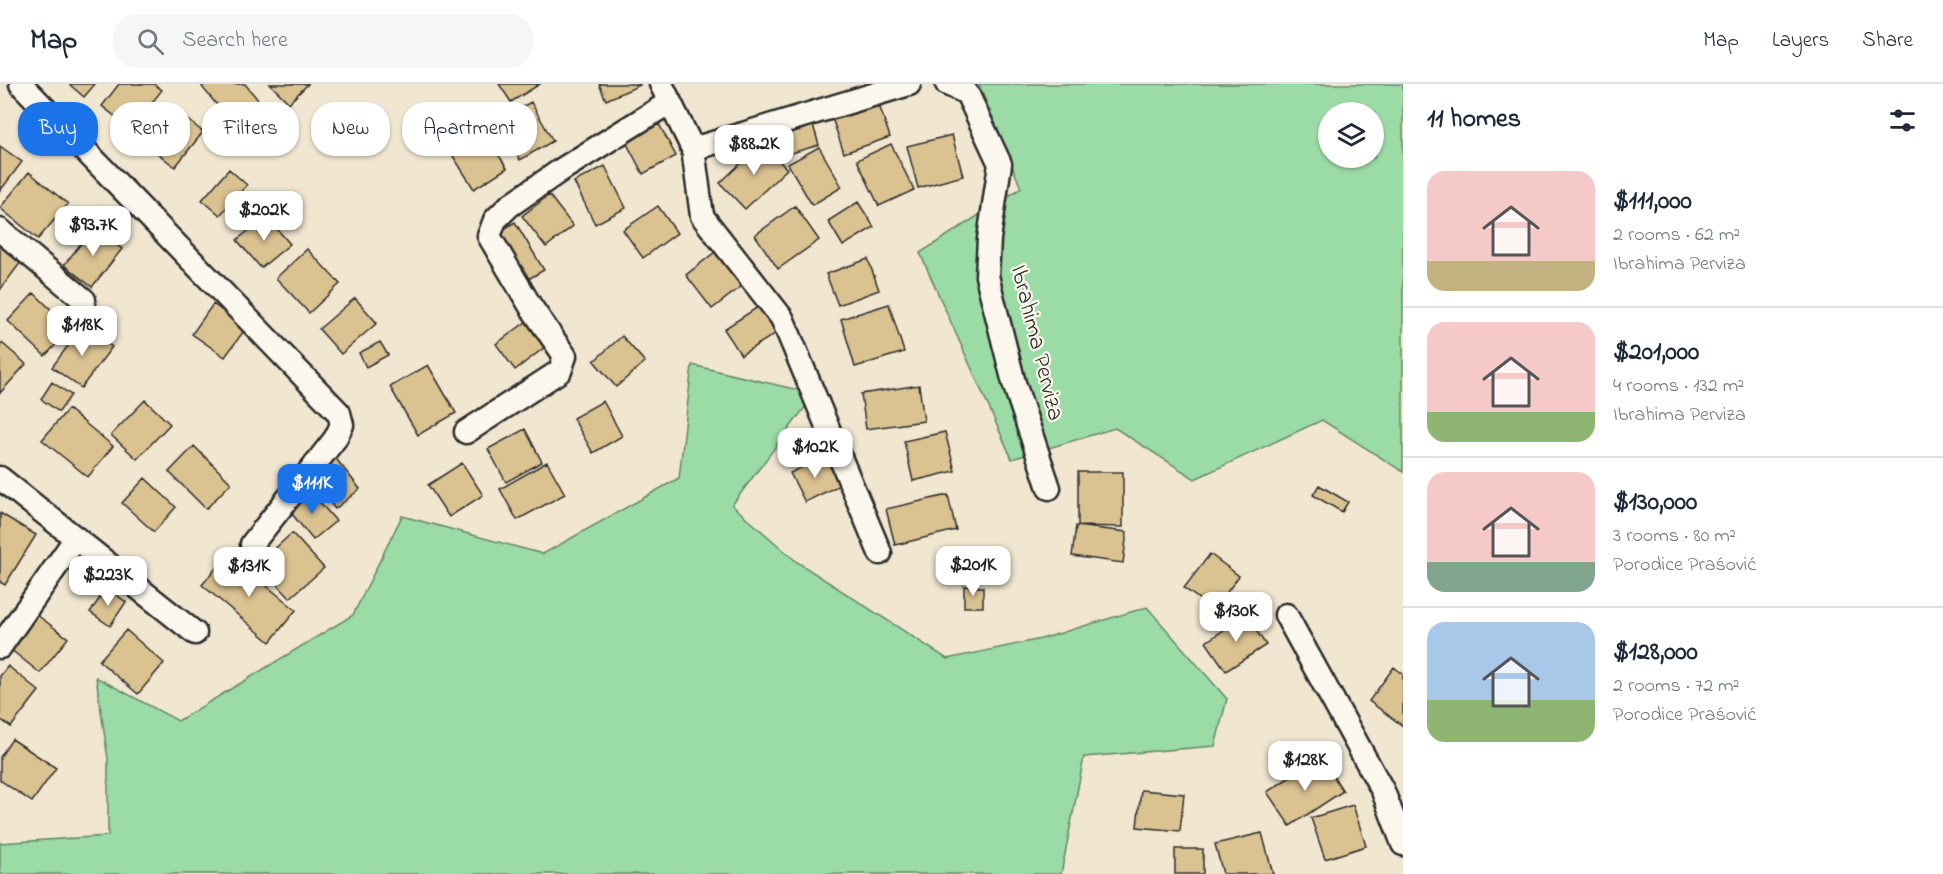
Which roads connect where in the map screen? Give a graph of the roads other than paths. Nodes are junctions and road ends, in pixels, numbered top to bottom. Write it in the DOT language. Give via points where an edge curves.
graph roads {
  1 [pos="21,84"];
  2 [pos="909,84"];
  3 [pos="947,84"];
  4 [pos="666,93"];
  5 [pos="693,149"];
  6 [pos="0,230"];
  7 [pos="84,300"];
  8 [pos="466,432"];
  9 [pos="0,478"];
  10 [pos="1049,488"];
  11 [pos="76,538"];
  12 [pos="252,544"];
  13 [pos="880,553"];
  14 [pos="1286,615"];
  15 [pos="195,633"];
  16 [pos="0,647"];
  17 [pos="1403,844"];
  1 -- 12 [label="street" via="339,413 342,424 335,438"];
  2 -- 5 [label="street"];
  3 -- 10 [label="street, Ibrahima Perviza" via="967,93 1000,164 987,276 1014,383"];
  4 -- 5 [label="street"];
  4 -- 8 [label="street" via="495,220 489,236 565,356 560,371"];
  5 -- 13 [label="street" via="702,216 782,318"];
  6 -- 7 [label="street"];
  9 -- 11 [label="street"];
  11 -- 15 [label="street"];
  11 -- 16 [label="street"];
  14 -- 17 [label="street" via="1383,791"];
}
